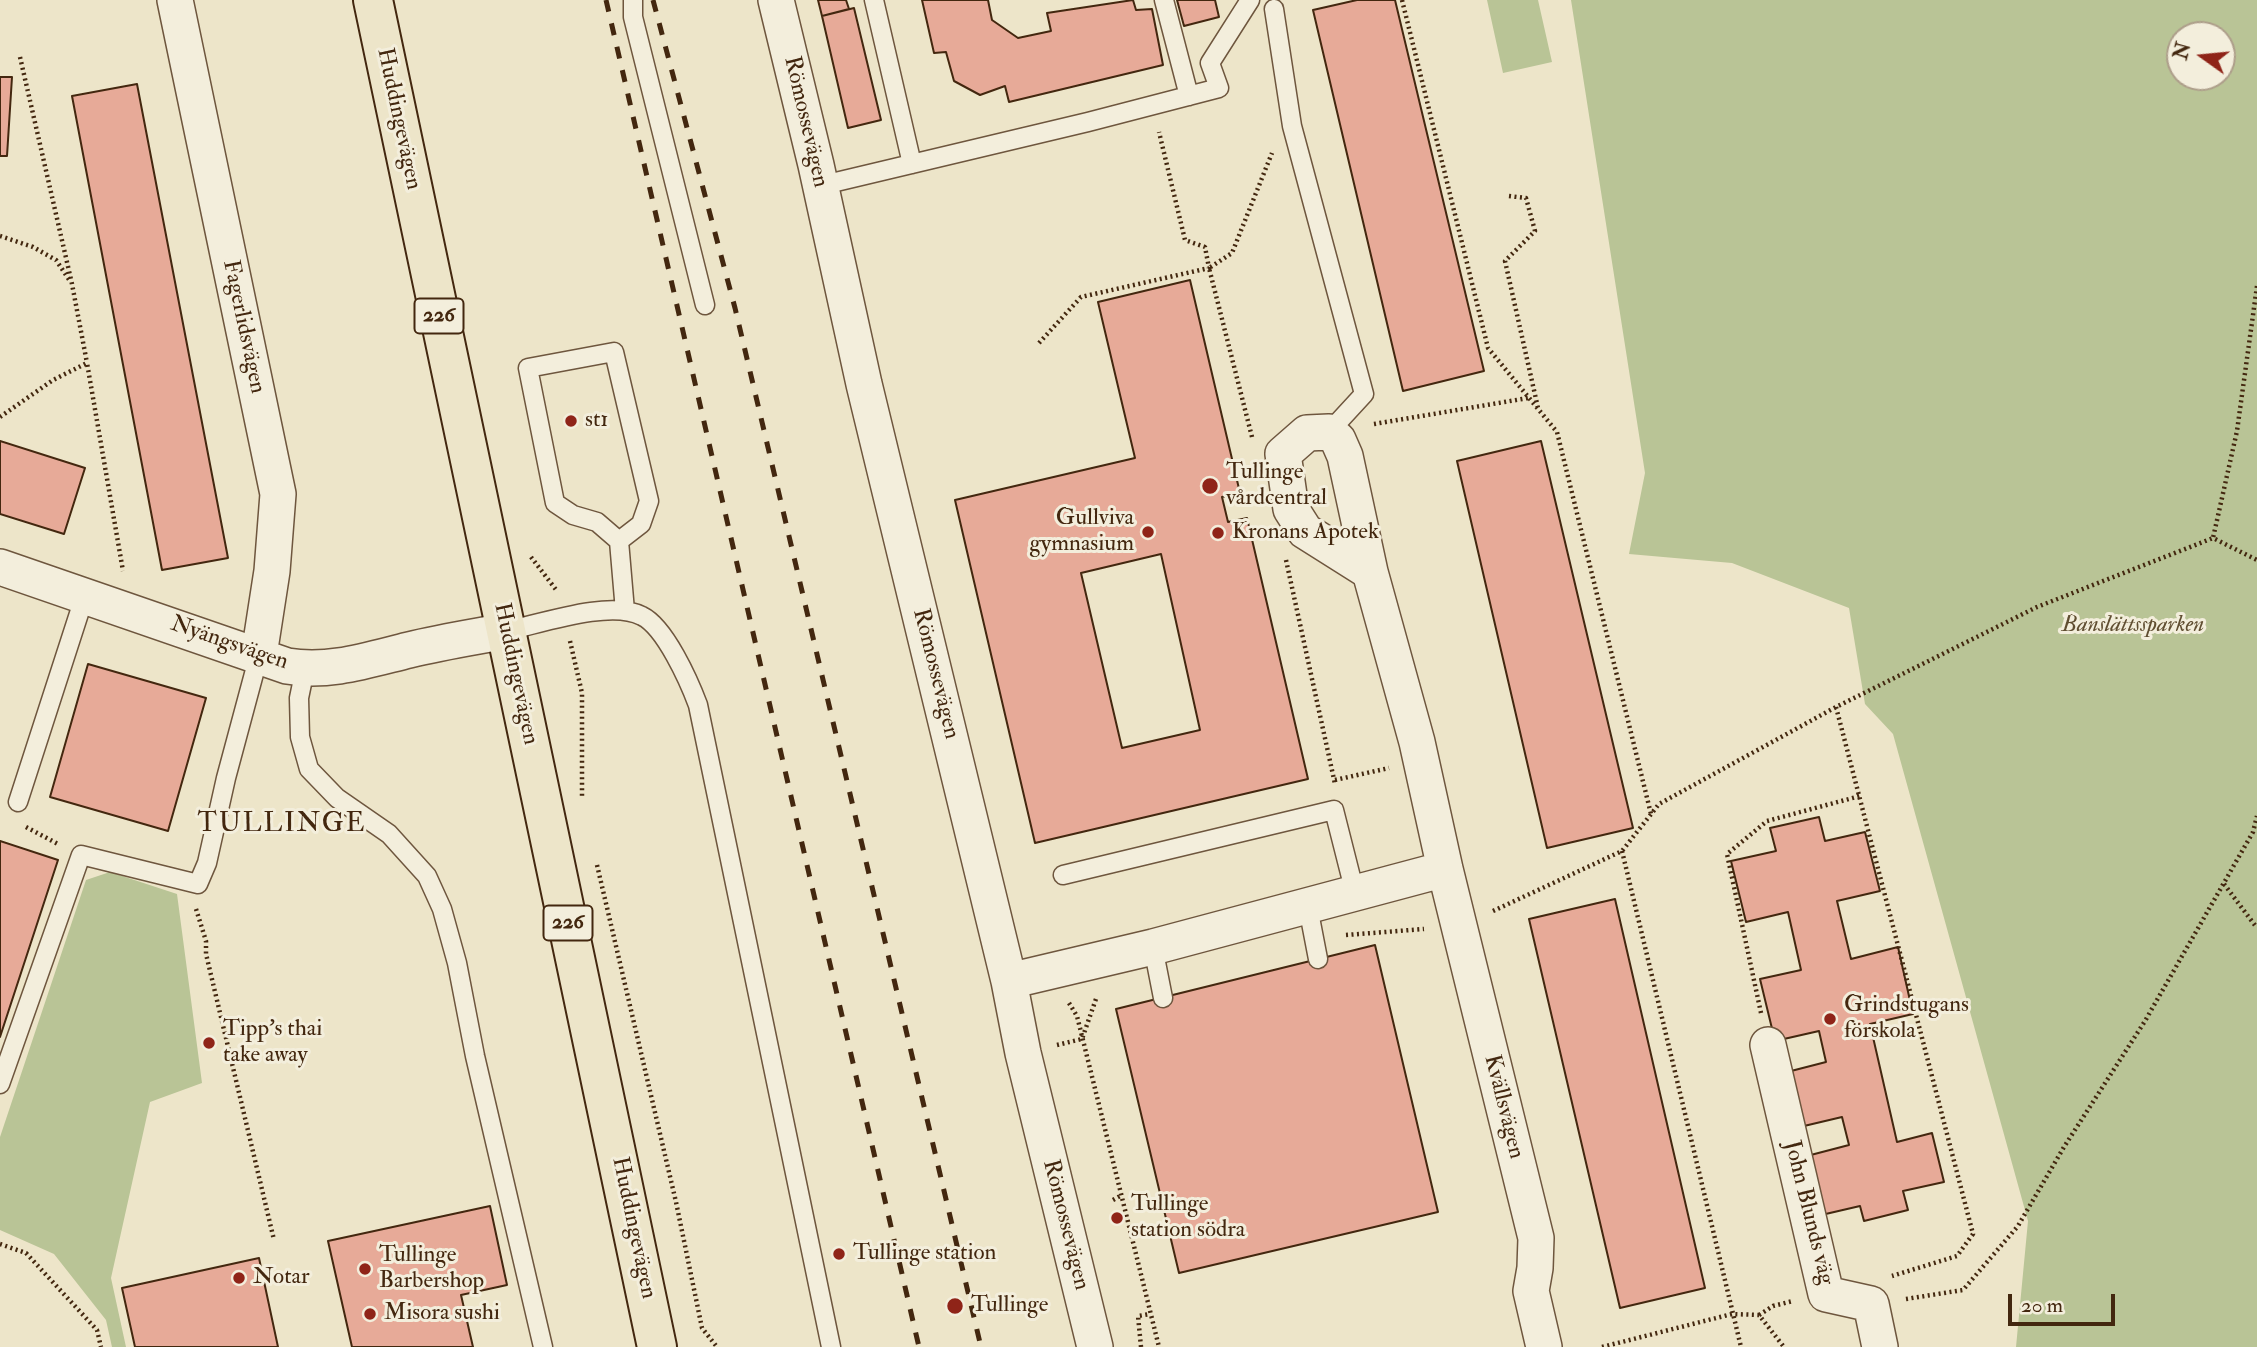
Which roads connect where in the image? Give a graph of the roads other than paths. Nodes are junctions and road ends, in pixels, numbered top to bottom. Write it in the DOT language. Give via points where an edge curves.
graph roads {
  1 [pos="174,0"];
  2 [pos="373,0"];
  3 [pos="633,0"];
  4 [pos="776,0"];
  5 [pos="874,0"];
  6 [pos="1164,0"];
  7 [pos="1250,0"];
  8 [pos="1274,9"];
  9 [pos="1189,96"];
  10 [pos="912,164"];
  11 [pos="819,186"];
  12 [pos="705,305"];
  13 [pos="1329,432"];
  14 [pos="619,541"];
  15 [pos="0,567"];
  16 [pos="1370,572"];
  17 [pos="85,595"];
  18 [pos="625,611"];
  19 [pos="506,631"];
  20 [pos="259,655"];
  21 [pos="305,669"];
  22 [pos="18,802"];
  23 [pos="1445,869"];
  24 [pos="1063,875"];
  25 [pos="1355,893"];
  26 [pos="1311,922"];
  27 [pos="1153,947"];
  28 [pos="1318,959"];
  29 [pos="1009,981"];
  30 [pos="1163,998"];
  31 [pos="1768,1045"];
  32 [pos="0,1084"];
  33 [pos="543,1347"];
  34 [pos="657,1347"];
  35 [pos="831,1347"];
  36 [pos="1095,1347"];
  37 [pos="1544,1347"];
  38 [pos="1880,1347"];
  1 -- 20 [label="street, Fagerlidsvägen" via="278,494"];
  2 -- 19 [label="main road, Huddingevägen / 226"];
  3 -- 12 [label="lane" via="633,17"];
  4 -- 11 [label="street, Römossevägen"];
  5 -- 10 [label="lane"];
  6 -- 9 [label="lane"];
  7 -- 9 [label="lane" via="1210,63 1219,88"];
  8 -- 13 [label="lane" via="1292,126 1364,394"];
  9 -- 10 [label="lane"];
  10 -- 11 [label="lane"];
  11 -- 29 [label="street, Römossevägen"];
  13 -- 16 [label="street, Kvällsvägen" via="1345,456"];
  13 -- 16 [label="street" via="1307,433 1283,454 1291,509 1305,531"];
  14 -- 14 [label="lane" via="641,524 649,501 614,352 528,368 555,503 573,515 597,522"];
  14 -- 18 [label="lane"];
  15 -- 17 [label="street, Nyängsvägen"];
  16 -- 23 [label="street, Kvällsvägen" via="1422,761"];
  17 -- 20 [label="street, Nyängsvägen"];
  17 -- 22 [label="lane"];
  18 -- 19 [label="lane" via="587,612"];
  18 -- 35 [label="lane" via="655,625 688,678 698,705"];
  19 -- 21 [label="street, Nyängsvägen" via="348,666"];
  19 -- 34 [label="main road, Huddingevägen / 226"];
  20 -- 21 [label="street, Nyängsvägen"];
  20 -- 32 [label="lane" via="198,884 80,855"];
  21 -- 33 [label="lane" via="299,698 300,737 309,769 337,798 389,834 427,876 442,909"];
  23 -- 25 [label="street"];
  23 -- 37 [label="street, Kvällsvägen" via="1536,1238 1531,1291"];
  24 -- 25 [label="lane" via="1334,810"];
  25 -- 26 [label="street"];
  26 -- 27 [label="street"];
  26 -- 28 [label="lane"];
  27 -- 29 [label="street"];
  27 -- 30 [label="lane"];
  29 -- 36 [label="street, Römossevägen"];
  31 -- 38 [label="street, John Blunds väg" via="1826,1294 1871,1304"];
}
